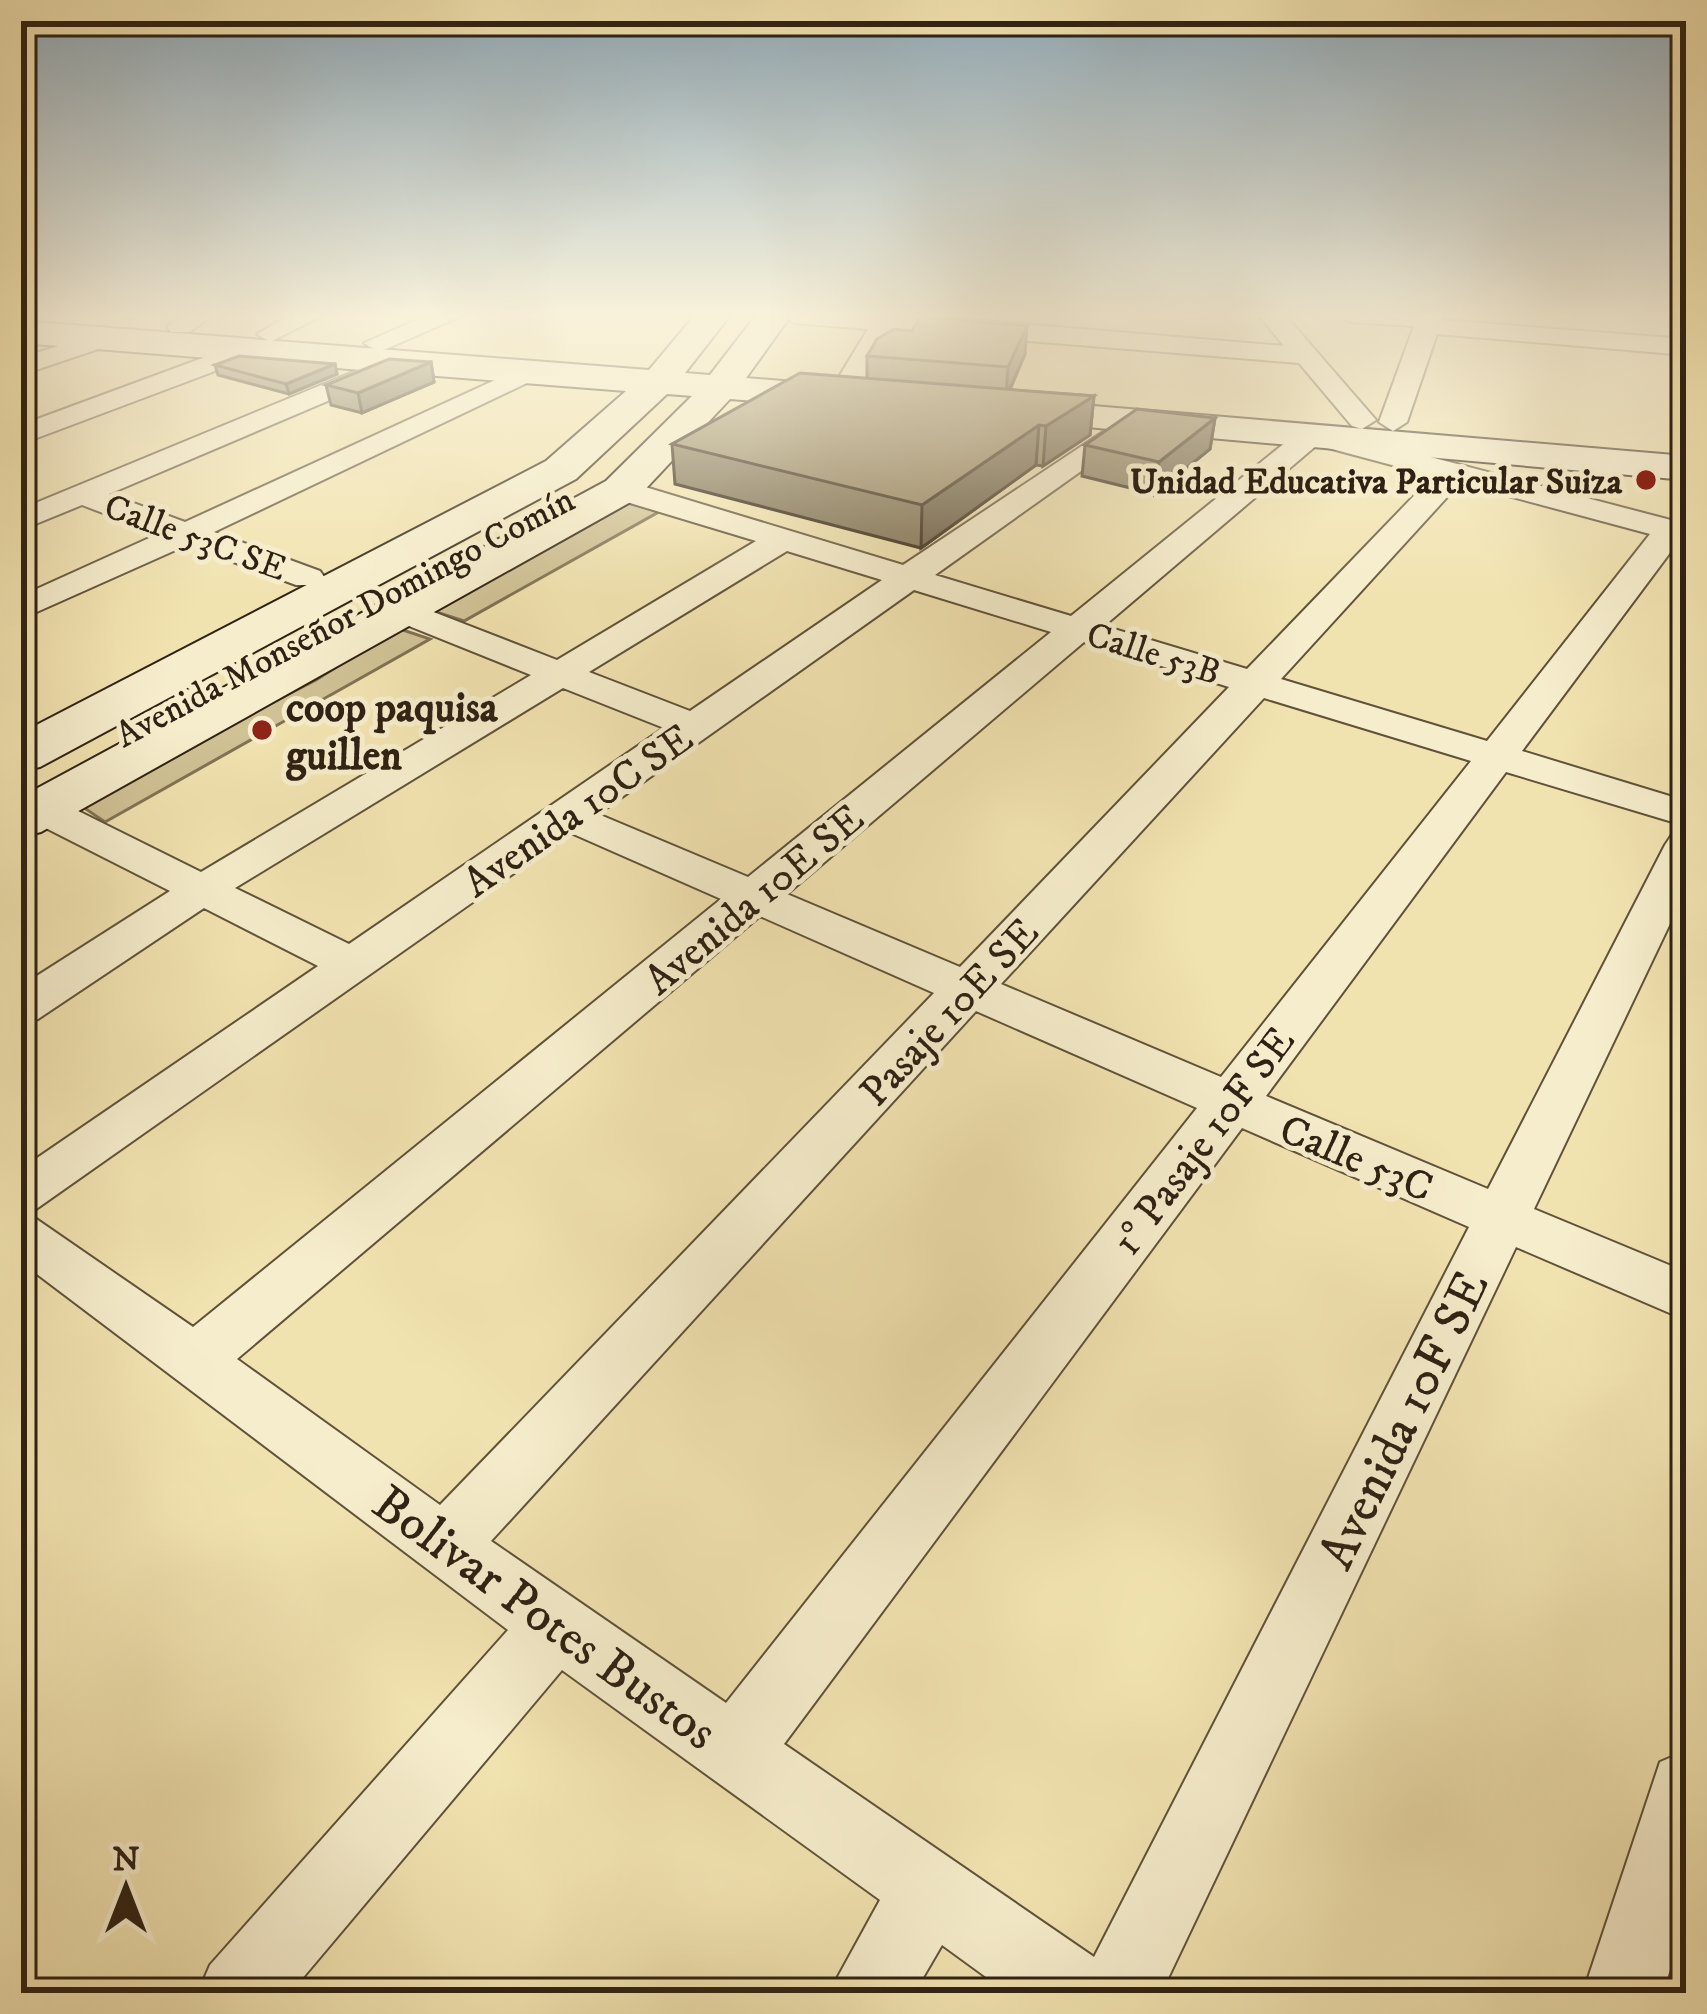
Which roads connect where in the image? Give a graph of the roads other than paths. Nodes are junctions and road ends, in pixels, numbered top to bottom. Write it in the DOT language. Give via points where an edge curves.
graph roads {
  1 [pos="88,408"];
  2 [pos="268,408"];
  3 [pos="460,408"];
  4 [pos="629,408"];
  5 [pos="641,408"];
  6 [pos="656,408"];
  7 [pos="677,408"];
  8 [pos="1039,408"];
  9 [pos="1151,408"];
  10 [pos="1364,408"];
  11 [pos="1385,408"];
  12 [pos="1133,421"];
  13 [pos="1378,421"];
  14 [pos="21,434"];
  15 [pos="1312,435"];
  16 [pos="1686,446"];
  17 [pos="1686,468"];
  18 [pos="1451,475"];
  19 [pos="621,490"];
  20 [pos="83,495"];
  21 [pos="21,520"];
  22 [pos="1678,532"];
  23 [pos="187,533"];
  24 [pos="783,539"];
  25 [pos="461,566"];
  26 [pos="308,578"];
  27 [pos="909,578"];
  28 [pos="21,609"];
  29 [pos="401,611"];
  30 [pos="1078,629"];
  31 [pos="560,674"];
  32 [pos="1256,683"];
  33 [pos="21,726"];
  34 [pos="695,727"];
  35 [pos="21,755"];
  36 [pos="1496,756"];
  37 [pos="28,806"];
  38 [pos="1686,814"];
  39 [pos="566,816"];
  40 [pos="1686,845"];
  41 [pos="205,888"];
  42 [pos="752,899"];
  43 [pos="353,965"];
  44 [pos="966,991"];
  45 [pos="21,1008"];
  46 [pos="1230,1104"];
  47 [pos="21,1196"];
  48 [pos="1502,1217"];
  49 [pos="21,1232"];
  50 [pos="1686,1297"];
  51 [pos="194,1360"];
  52 [pos="444,1546"];
  53 [pos="556,1626"];
  54 [pos="734,1751"];
  55 [pos="1686,1788"];
  56 [pos="932,1890"];
  57 [pos="238,1993"];
  58 [pos="869,1993"];
  59 [pos="1076,1993"];
  60 [pos="1119,1993"];
  61 [pos="1623,1993"];
  1 -- 14 [label="street"];
  2 -- 20 [label="street"];
  3 -- 23 [label="street"];
  4 -- 26 [label="main road, Avenida Monseñor Domingo Comín"];
  5 -- 35 [label="main road, Avenida Monseñor Domingo Comín" via="561,470"];
  6 -- 25 [label="main road, Avenida Monseñor Domingo Comín" via="596,482"];
  7 -- 19 [label="main road, Avenida Monseñor Domingo Comín" via="670,446"];
  8 -- 12 [label="main road"];
  9 -- 13 [label="main road"];
  10 -- 13 [label="street"];
  11 -- 13 [label="street"];
  12 -- 15 [label="main road"];
  12 -- 27 [label="street, Avenida 10C SE"];
  13 -- 16 [label="main road"];
  15 -- 17 [label="main road"];
  15 -- 18 [label="street"];
  15 -- 30 [label="street, Avenida 10E SE"];
  18 -- 22 [label="street"];
  18 -- 32 [label="street, Pasaje 10E SE"];
  19 -- 24 [label="street, Calle 53B"];
  19 -- 25 [label="main road, Avenida Monseñor Domingo Comín"];
  20 -- 21 [label="street"];
  20 -- 23 [label="street, Calle 53C SE"];
  22 -- 36 [label="street, 1° Pasaje 10F SE"];
  23 -- 26 [label="street, Calle 53C SE"];
  23 -- 28 [label="street"];
  24 -- 27 [label="street, Calle 53B"];
  24 -- 31 [label="street"];
  25 -- 29 [label="main road, Avenida Monseñor Domingo Comín"];
  25 -- 37 [label="main road, Avenida Monseñor Domingo Comín"];
  26 -- 33 [label="main road, Avenida Monseñor Domingo Comín"];
  27 -- 30 [label="street, Calle 53B"];
  27 -- 34 [label="street, Avenida 10C SE"];
  29 -- 31 [label="street"];
  29 -- 37 [label="main road, Avenida Monseñor Domingo Comín"];
  30 -- 32 [label="street, Calle 53B"];
  30 -- 42 [label="street, Avenida 10E SE"];
  31 -- 34 [label="street"];
  31 -- 41 [label="street"];
  32 -- 36 [label="street, Calle 53B"];
  32 -- 44 [label="street, Pasaje 10E SE"];
  34 -- 39 [label="street, Avenida 10C SE"];
  36 -- 38 [label="street, Calle 53B"];
  36 -- 46 [label="street, 1° Pasaje 10F SE"];
  37 -- 41 [label="street"];
  39 -- 42 [label="street, Calle 53C"];
  39 -- 43 [label="street, Avenida 10C SE"];
  40 -- 48 [label="street, Avenida 10F SE"];
  41 -- 43 [label="street"];
  41 -- 45 [label="street"];
  42 -- 44 [label="street, Calle 53C"];
  42 -- 51 [label="street, Avenida 10E SE"];
  43 -- 47 [label="street, Avenida 10C SE"];
  44 -- 46 [label="street, Calle 53C"];
  44 -- 52 [label="street, Pasaje 10E SE"];
  46 -- 48 [label="street, Calle 53C"];
  46 -- 54 [label="street, 1° Pasaje 10F SE"];
  48 -- 50 [label="street, Calle 53C"];
  48 -- 60 [label="street, Avenida 10F SE"];
  49 -- 51 [label="street, Bolivar Potes Bustos"];
  51 -- 52 [label="street, Bolivar Potes Bustos"];
  52 -- 53 [label="street, Bolivar Potes Bustos"];
  53 -- 54 [label="street, Bolivar Potes Bustos"];
  53 -- 57 [label="street"];
  54 -- 56 [label="street, Bolivar Potes Bustos"];
  55 -- 61 [label="street"];
  56 -- 58 [label="street"];
  56 -- 59 [label="street, Bolivar Potes Bustos"];
}
